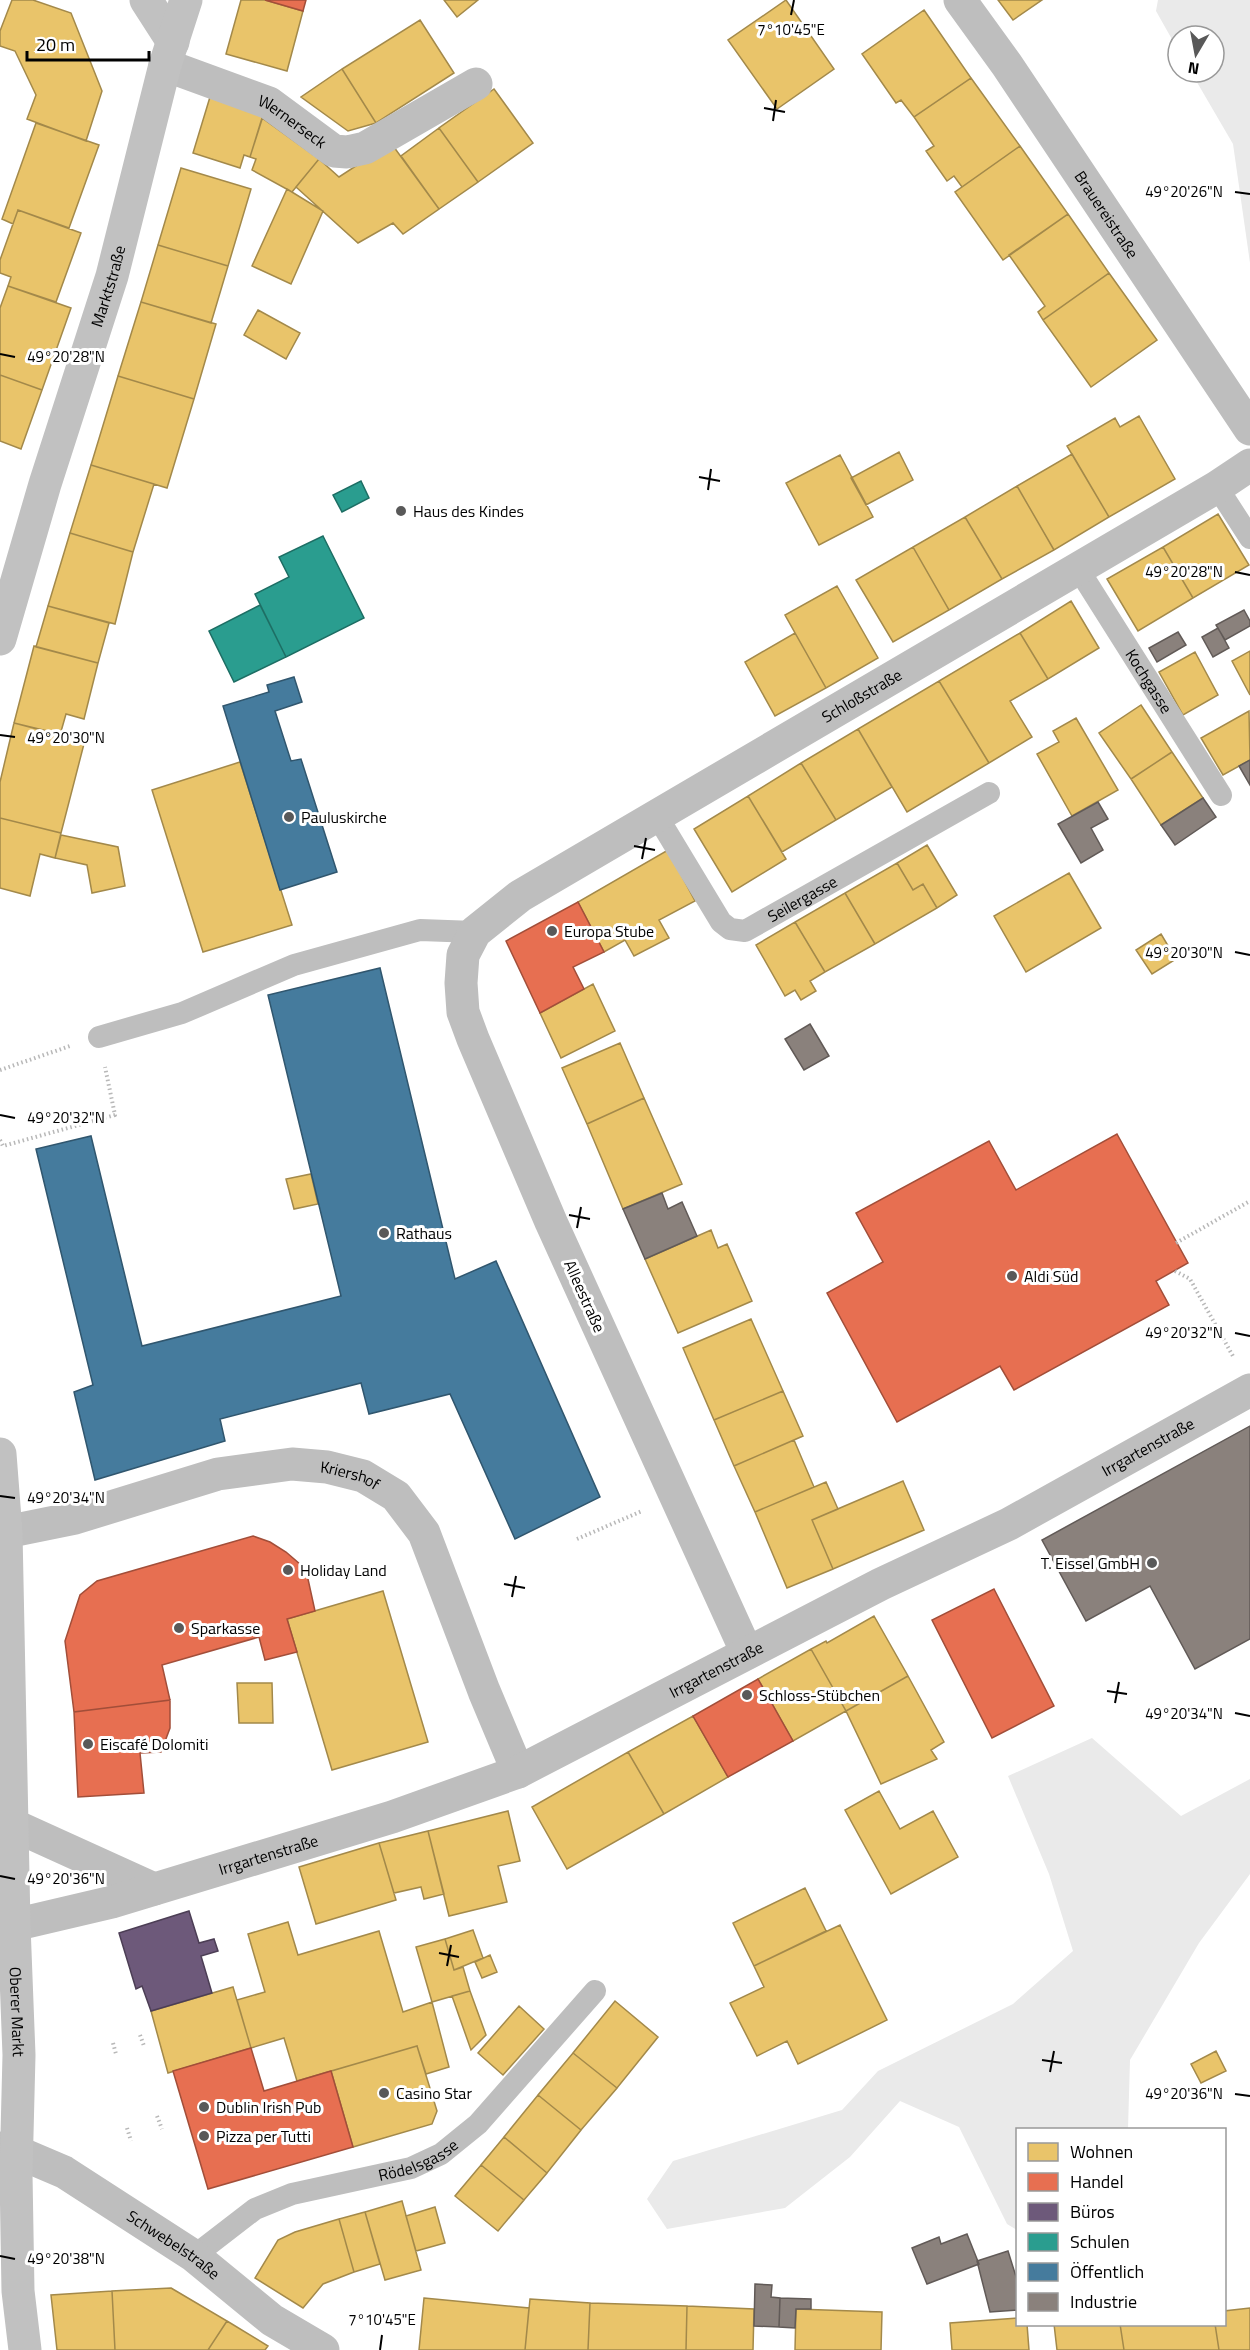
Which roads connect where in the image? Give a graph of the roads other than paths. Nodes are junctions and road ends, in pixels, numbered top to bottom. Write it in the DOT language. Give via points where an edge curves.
graph roads {
  1 [pos="146,0"];
  2 [pos="186,0"];
  3 [pos="960,0"];
  4 [pos="169,53"];
  5 [pos="476,84"];
  6 [pos="1250,429"];
  7 [pos="1250,465"];
  8 [pos="1217,487"];
  9 [pos="1250,538"];
  10 [pos="1077,567"];
  11 [pos="0,639"];
  12 [pos="989,793"];
  13 [pos="1221,795"];
  14 [pos="657,816"];
  15 [pos="475,932"];
  16 [pos="99,1036"];
  17 [pos="1244,1377"];
  18 [pos="0,1454"];
  19 [pos="6,1532"];
  20 [pos="747,1653"];
  21 [pos="518,1772"];
  22 [pos="13,1825"];
  23 [pos="154,1888"];
  24 [pos="7,1925"];
  25 [pos="595,1991"];
  26 [pos="11,2158"];
  27 [pos="0,2245"];
  28 [pos="194,2256"];
  29 [pos="25,2350"];
  30 [pos="323,2350"];
  1 -- 4 [label="street"];
  2 -- 4 [label="street, Marktstraße"];
  3 -- 6 [label="street, Brauereistraße"];
  4 -- 5 [label="street, Wernerseck" via="270,103 334,151 364,148"];
  4 -- 11 [label="street, Marktstraße" via="111,276"];
  7 -- 8 [label="street, Schloßstraße"];
  8 -- 9 [label="lane"];
  8 -- 10 [label="street, Schloßstraße"];
  10 -- 13 [label="lane, Kochgasse"];
  10 -- 14 [label="street, Schloßstraße"];
  12 -- 14 [label="lane, Seilergasse" via="745,931 730,929 721,922"];
  14 -- 15 [label="street, Schloßstraße" via="520,896"];
  15 -- 16 [label="lane" via="408,933 294,966 182,1013"];
  15 -- 20 [label="street, Alleestraße" via="463,955 463,1012 546,1211"];
  17 -- 20 [label="street, Irrgartenstraße" via="1009,1524"];
  18 -- 19 [label="street, Oberer Markt"];
  19 -- 21 [label="street, Kriershof" via="75,1518 218,1474 292,1464 363,1476 396,1496 424,1533"];
  19 -- 22 [label="street, Oberer Markt"];
  20 -- 21 [label="street, Irrgartenstraße"];
  21 -- 23 [label="street, Irrgartenstraße" via="392,1817"];
  22 -- 23 [label="street"];
  22 -- 24 [label="street, Oberer Markt"];
  23 -- 24 [label="street, Irrgartenstraße" via="112,1902"];
  24 -- 26 [label="street, Oberer Markt" via="19,2055"];
  25 -- 28 [label="lane, Rödelsgasse" via="478,2124 441,2154 411,2168 292,2194 255,2209"];
  26 -- 27 [label="street"];
  26 -- 28 [label="street, Schwebelstraße" via="64,2172"];
  26 -- 29 [label="street"];
  28 -- 30 [label="street, Schwebelstraße" via="272,2320"];
}
